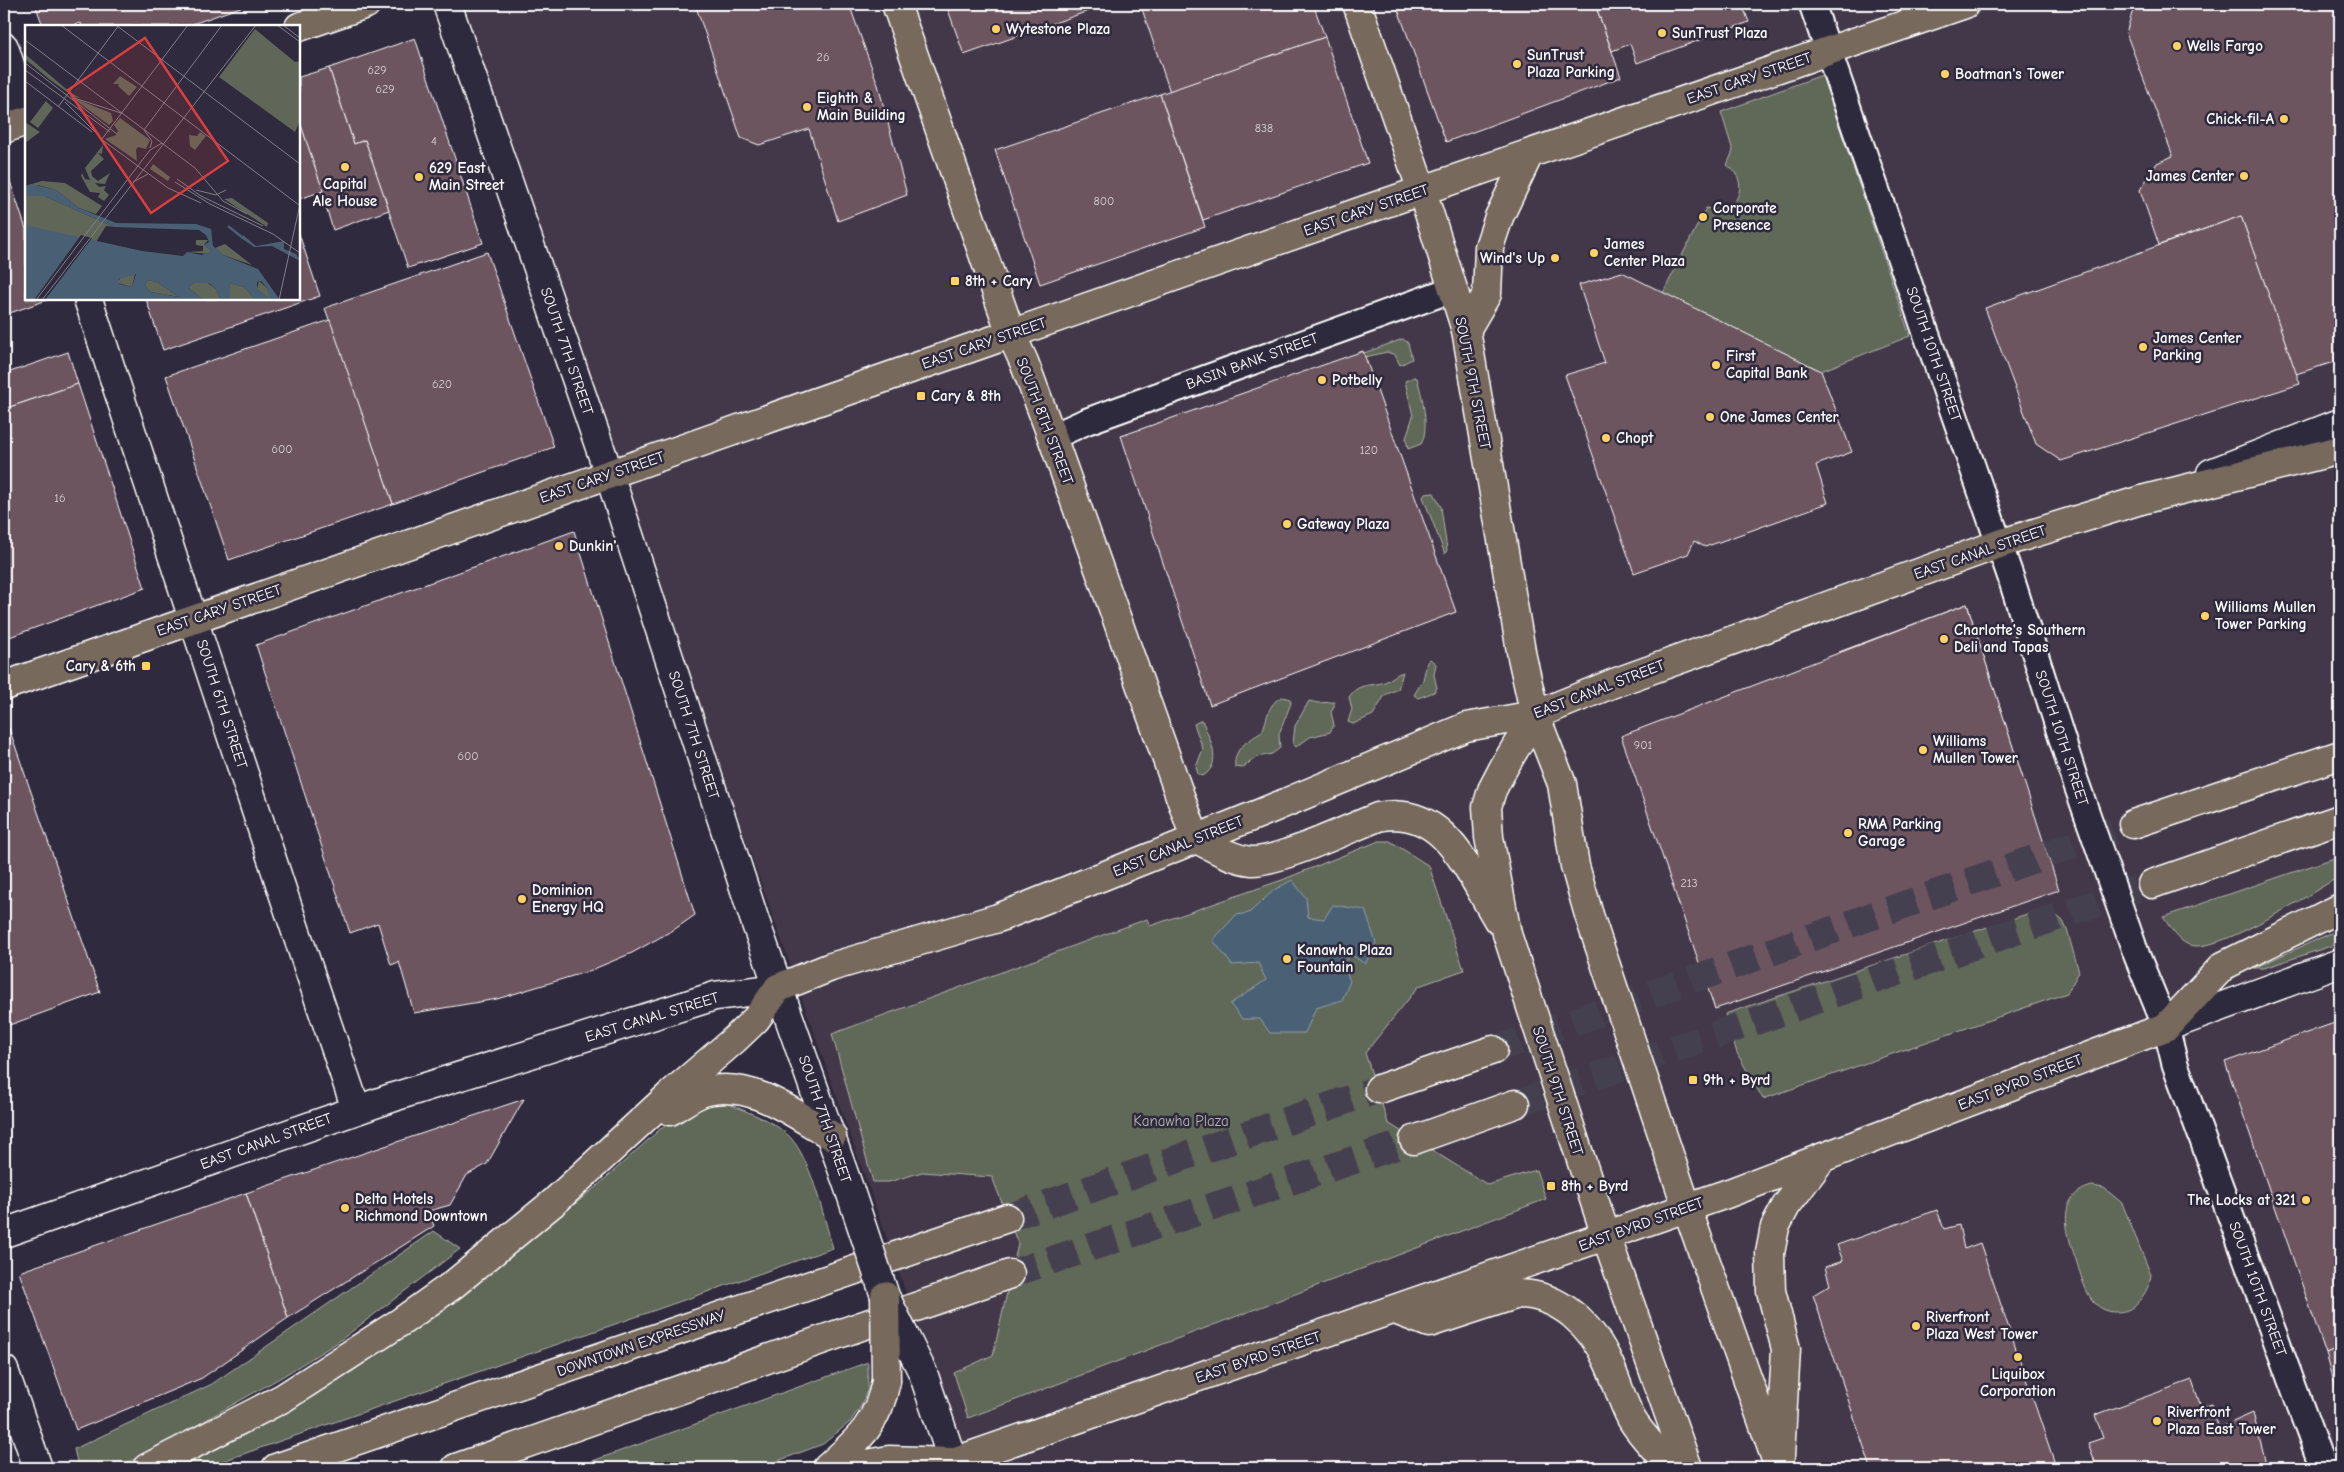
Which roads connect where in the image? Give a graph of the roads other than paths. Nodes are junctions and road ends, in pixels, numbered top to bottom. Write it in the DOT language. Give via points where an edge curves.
graph roads {
  1 [pos="366,4"];
  2 [pos="446,4"];
  3 [pos="896,4"];
  4 [pos="1357,4"];
  5 [pos="1812,4"];
  6 [pos="1965,4"];
  7 [pos="300,27"];
  8 [pos="4,46"];
  9 [pos="1829,51"];
  10 [pos="25,109"];
  11 [pos="25,122"];
  12 [pos="4,129"];
  13 [pos="1528,154"];
  14 [pos="1422,191"];
  15 [pos="1453,289"];
  16 [pos="88,300"];
  17 [pos="1466,330"];
  18 [pos="1011,334"];
  19 [pos="2340,423"];
  20 [pos="1052,437"];
  21 [pos="2340,450"];
  22 [pos="609,474"];
  23 [pos="2141,500"];
  24 [pos="1999,544"];
  25 [pos="194,619"];
  26 [pos="4,686"];
  27 [pos="1535,715"];
  28 [pos="2340,736"];
  29 [pos="2340,755"];
  30 [pos="2194,804"];
  31 [pos="2340,819"];
  32 [pos="2133,824"];
  33 [pos="1195,838"];
  34 [pos="2152,884"];
  35 [pos="2340,908"];
  36 [pos="1507,934"];
  37 [pos="2340,964"];
  38 [pos="778,988"];
  39 [pos="2166,1027"];
  40 [pos="1493,1050"];
  41 [pos="1379,1089"];
  42 [pos="1515,1104"];
  43 [pos="356,1110"];
  44 [pos="832,1136"];
  45 [pos="624,1139"];
  46 [pos="1414,1140"];
  47 [pos="1823,1157"];
  48 [pos="1687,1208"];
  49 [pos="1007,1218"];
  50 [pos="4,1233"];
  51 [pos="1606,1236"];
  52 [pos="1010,1274"];
  53 [pos="886,1296"];
  54 [pos="1394,1310"];
  55 [pos="4,1370"];
  56 [pos="949,1467"];
  57 [pos="38,1468"];
  58 [pos="147,1468"];
  59 [pos="276,1468"];
  60 [pos="456,1468"];
  61 [pos="827,1468"];
  62 [pos="845,1468"];
  63 [pos="1672,1468"];
  64 [pos="1688,1468"];
  65 [pos="1780,1468"];
  66 [pos="2323,1468"];
  1 -- 7 [label="main road"];
  2 -- 22 [label="main road, SOUTH 7TH STREET"];
  3 -- 18 [label="main road, SOUTH 8TH STREET"];
  4 -- 14 [label="main road, SOUTH 9TH STREET"];
  5 -- 9 [label="street, SOUTH 10TH STREET"];
  6 -- 9 [label="main road, EAST CARY STREET"];
  8 -- 10 [label="main road"];
  9 -- 13 [label="main road, EAST CARY STREET"];
  9 -- 24 [label="street, SOUTH 10TH STREET"];
  11 -- 12 [label="main road"];
  13 -- 14 [label="main road, EAST CARY STREET"];
  13 -- 17 [label="main road" via="1489,247 1487,294"];
  14 -- 15 [label="main road, SOUTH 9TH STREET"];
  14 -- 18 [label="main road, EAST CARY STREET"];
  15 -- 17 [label="main road, SOUTH 9TH STREET"];
  15 -- 20 [label="street, BASIN BANK STREET" via="1084,422"];
  16 -- 25 [label="main road, SOUTH 6TH STREET"];
  17 -- 27 [label="main road, SOUTH 9TH STREET" via="1522,657"];
  18 -- 20 [label="main road, SOUTH 8TH STREET"];
  18 -- 22 [label="main road, EAST CARY STREET"];
  19 -- 23 [label="main road, EAST CANAL STREET"];
  20 -- 33 [label="main road, SOUTH 8TH STREET"];
  21 -- 23 [label="main road"];
  22 -- 25 [label="main road, EAST CARY STREET"];
  22 -- 38 [label="main road, SOUTH 7TH STREET"];
  23 -- 24 [label="main road, EAST CANAL STREET"];
  24 -- 27 [label="main road, EAST CANAL STREET" via="1614,682"];
  24 -- 39 [label="street, SOUTH 10TH STREET" via="2075,780 2137,956"];
  25 -- 26 [label="main road, EAST CARY STREET"];
  25 -- 43 [label="main road, SOUTH 6TH STREET"];
  27 -- 33 [label="main road, EAST CANAL STREET" via="1466,727"];
  27 -- 36 [label="main road, SOUTH 9TH STREET" via="1492,790 1487,807 1489,837"];
  27 -- 48 [label="main road, SOUTH 9TH STREET" via="1562,784 1575,866 1589,915"];
  28 -- 30 [label="main road"];
  29 -- 30 [label="main road"];
  30 -- 32 [label="main road"];
  31 -- 34 [label="main road"];
  33 -- 36 [label="main road" via="1220,851 1252,861 1272,858 1378,817 1395,813 1412,816 1433,826 1451,842"];
  33 -- 38 [label="main road, EAST CANAL STREET" via="998,918 831,967"];
  35 -- 39 [label="main road" via="2223,966"];
  36 -- 51 [label="main road, SOUTH 9TH STREET"];
  37 -- 39 [label="main road, EAST BYRD STREET"];
  38 -- 43 [label="main road, EAST CANAL STREET" via="715,996"];
  38 -- 44 [label="main road, SOUTH 7TH STREET"];
  38 -- 45 [label="main road" via="756,1019"];
  39 -- 47 [label="main road, EAST BYRD STREET"];
  39 -- 66 [label="street, SOUTH 10TH STREET" via="2175,1064"];
  40 -- 41 [label="main road"];
  42 -- 46 [label="main road"];
  43 -- 50 [label="main road, EAST CANAL STREET"];
  44 -- 45 [label="main road" via="772,1101 738,1090 719,1089 695,1096"];
  44 -- 53 [label="main road, SOUTH 7TH STREET, bridge"];
  45 -- 58 [label="main road" via="506,1242 402,1321 283,1398"];
  47 -- 48 [label="main road, EAST BYRD STREET"];
  47 -- 65 [label="main road" via="1786,1206 1776,1227 1770,1253 1771,1291 1786,1349"];
  48 -- 51 [label="main road, EAST BYRD STREET"];
  48 -- 65 [label="main road, SOUTH 9TH STREET"];
  49 -- 59 [label="main road, DOWNTOWN EXPRESSWAY"];
  51 -- 54 [label="main road, EAST BYRD STREET"];
  51 -- 64 [label="main road, SOUTH 9TH STREET"];
  52 -- 60 [label="main road"];
  53 -- 56 [label="main road, SOUTH 7TH STREET, bridge" via="923,1373"];
  53 -- 61 [label="main road, bridge" via="886,1381 882,1401 866,1432"];
  54 -- 56 [label="main road, EAST BYRD STREET"];
  54 -- 63 [label="main road" via="1429,1323 1518,1294 1532,1294 1550,1300 1574,1316 1599,1344 1631,1419"];
  55 -- 57 [label="main road"];
  56 -- 62 [label="main road" via="889,1460"];
}
